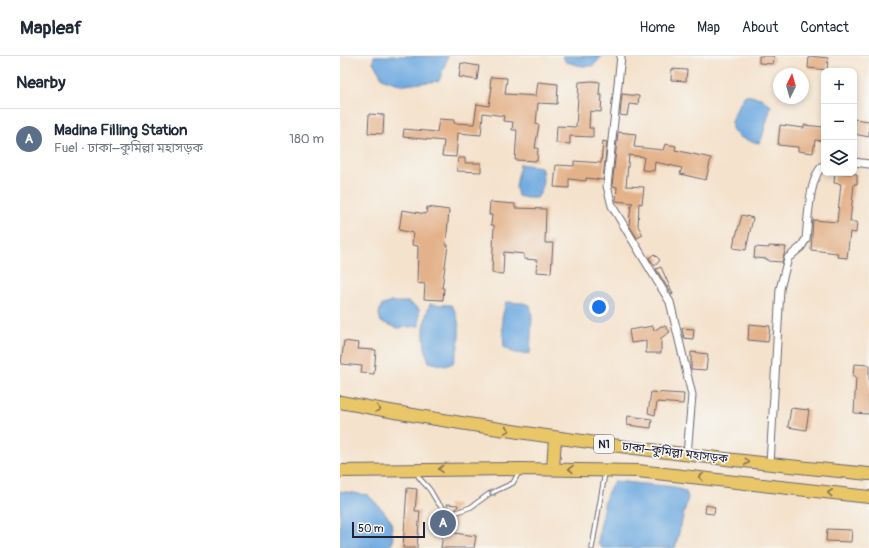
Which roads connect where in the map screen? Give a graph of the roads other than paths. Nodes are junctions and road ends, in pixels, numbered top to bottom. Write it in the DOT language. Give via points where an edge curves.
graph roads {
  1 [pos="621,56"];
  2 [pos="857,162"];
  3 [pos="869,164"];
  4 [pos="821,167"];
  5 [pos="340,402"];
  6 [pos="555,438"];
  7 [pos="687,455"];
  8 [pos="770,464"];
  9 [pos="520,469"];
  10 [pos="553,469"];
  11 [pos="415,470"];
  12 [pos="605,470"];
  13 [pos="340,471"];
  14 [pos="869,474"];
  15 [pos="869,497"];
  16 [pos="447,511"];
  17 [pos="457,512"];
  18 [pos="592,548"];
  1 -- 7 [label="street" via="607,186 612,206 670,302 692,395"];
  2 -- 3 [label="street"];
  4 -- 8 [label="street" via="814,178 806,239 788,258 780,289"];
  5 -- 6 [label="highway, ঢাকা–কুমিল্লা মহাসড়ক / N1, one-way"];
  6 -- 7 [label="highway, ঢাকা–কুমিল্লা মহাসড়ক / N1"];
  6 -- 10 [label="highway"];
  7 -- 8 [label="highway, ঢাকা–কুমিল্লা মহাসড়ক / N1, one-way"];
  8 -- 14 [label="highway, ঢাকা–কুমিল্লা মহাসড়ক / N1"];
  9 -- 10 [label="highway, ঢাকা–কুমিল্লা মহাসড়ক / N1"];
  9 -- 11 [label="highway, ঢাকা–কুমিল্লা মহাসড়ক / N1, one-way"];
  9 -- 17 [label="lane, one-way" via="513,483"];
  12 -- 10 [label="highway, ঢাকা–কুমিল্লা মহাসড়ক / N1, one-way"];
  11 -- 13 [label="highway, ঢাকা–কুমিল্লা মহাসড়ক / N1"];
  11 -- 16 [label="lane" via="436,502"];
  15 -- 12 [label="highway, ঢাকা–কুমিল্লা মহাসড়ক / N1, one-way" via="638,471"];
  12 -- 18 [label="lane"];
}
